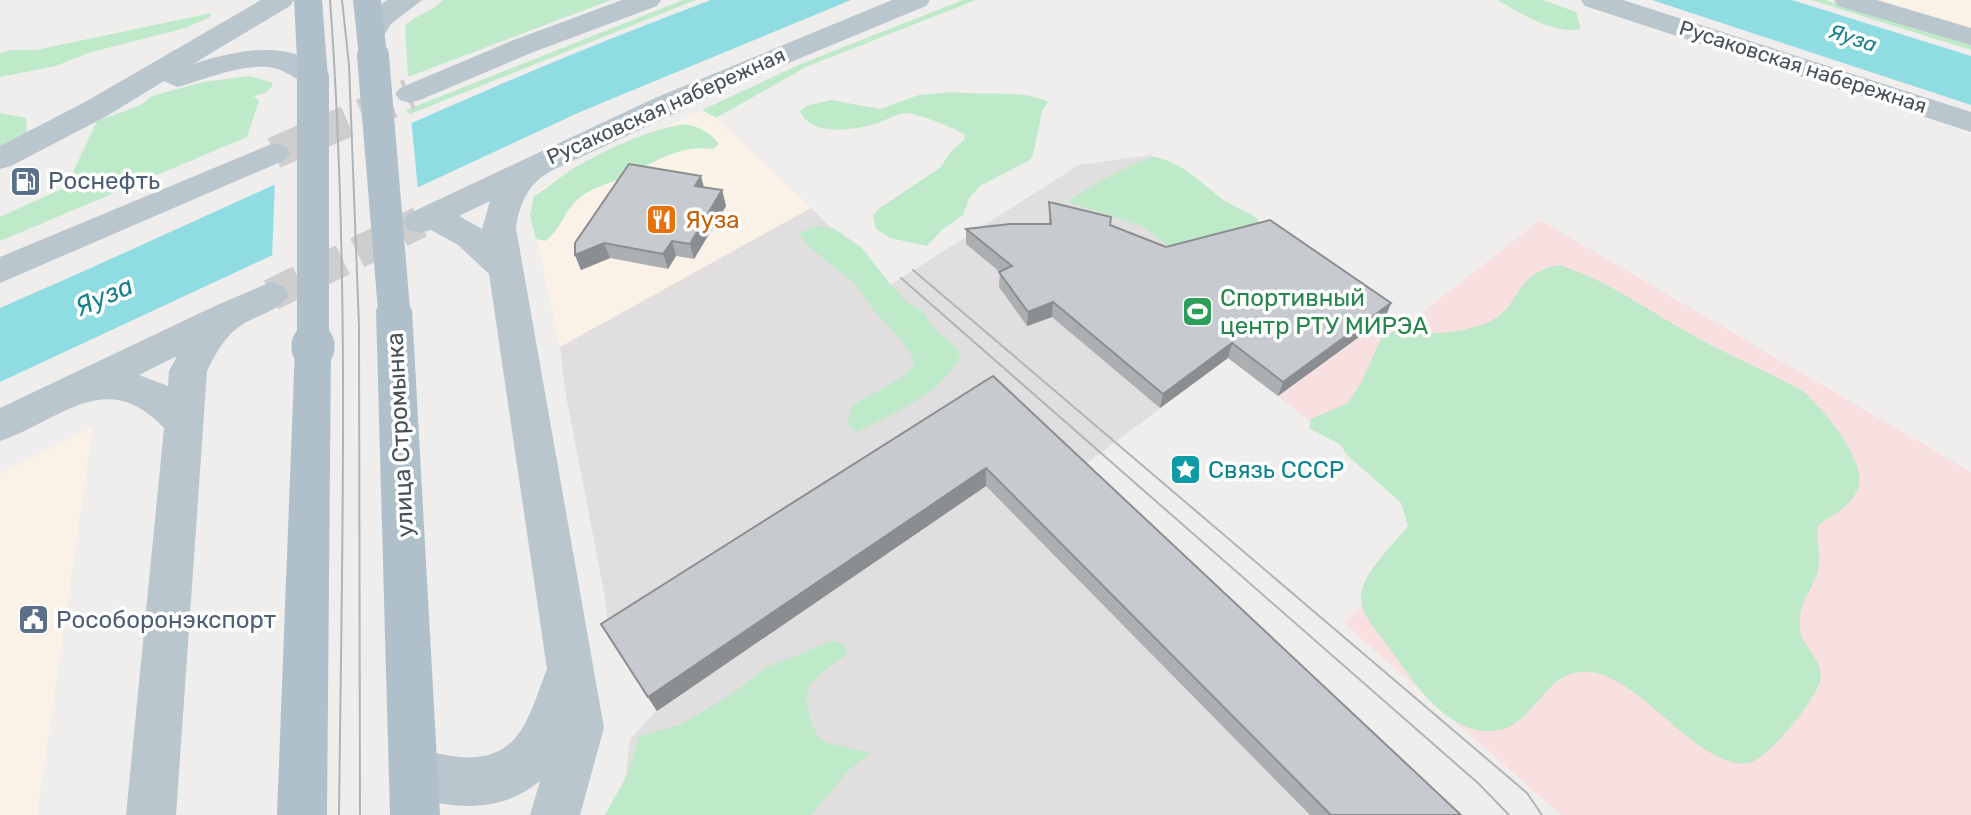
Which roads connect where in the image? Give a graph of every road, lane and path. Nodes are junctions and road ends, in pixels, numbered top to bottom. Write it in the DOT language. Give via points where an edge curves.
graph roads {
  1 [pos="280,0"];
  2 [pos="308,0"];
  3 [pos="367,0"];
  4 [pos="408,0"];
  5 [pos="647,0"];
  6 [pos="916,0"];
  7 [pos="1595,0"];
  8 [pos="1848,0"];
  9 [pos="1971,37"];
  10 [pos="372,45"];
  11 [pos="313,78"];
  12 [pos="410,94"];
  13 [pos="96,109"];
  14 [pos="1971,122"];
  15 [pos="274,153"];
  16 [pos="0,159"];
  17 [pos="533,166"];
  18 [pos="505,269"];
  19 [pos="0,271"];
  20 [pos="271,295"];
  21 [pos="230,314"];
  22 [pos="83,385"];
  23 [pos="182,422"];
  24 [pos="0,425"];
  25 [pos="570,666"];
  26 [pos="415,794"];
  27 [pos="301,809"];
  28 [pos="151,815"];
  29 [pos="555,815"];
  1 -- 13 [label="main road"];
  2 -- 11 [label="main road"];
  3 -- 10 [label="main road, улица Стромынка"];
  4 -- 10 [label="main road" via="376,23"];
  5 -- 12 [label="main road"];
  6 -- 17 [label="main road, Русаковская набережная" via="749,68"];
  7 -- 14 [label="main road, Русаковская набережная"];
  8 -- 9 [label="main road"];
  10 -- 26 [label="main road, улица Стромынка, bridge" via="394,310"];
  11 -- 13 [label="main road" via="292,62 248,61 197,72"];
  11 -- 27 [label="main road, bridge" via="313,348"];
  13 -- 16 [label="main road"];
  15 -- 19 [label="main road"];
  17 -- 18 [label="main road" via="511,188 500,214"];
  17 -- 18 [label="main road, Русаковская набережная" via="424,220 445,222 472,235"];
  18 -- 25 [label="main road"];
  20 -- 21 [label="main road"];
  21 -- 22 [label="main road"];
  21 -- 23 [label="main road" via="205,338 188,371"];
  22 -- 23 [label="main road" via="139,387"];
  22 -- 24 [label="main road"];
  23 -- 28 [label="main road"];
  25 -- 26 [label="main road" via="541,747 524,765 484,782 459,781"];
  25 -- 29 [label="main road" via="580,728"];
}
